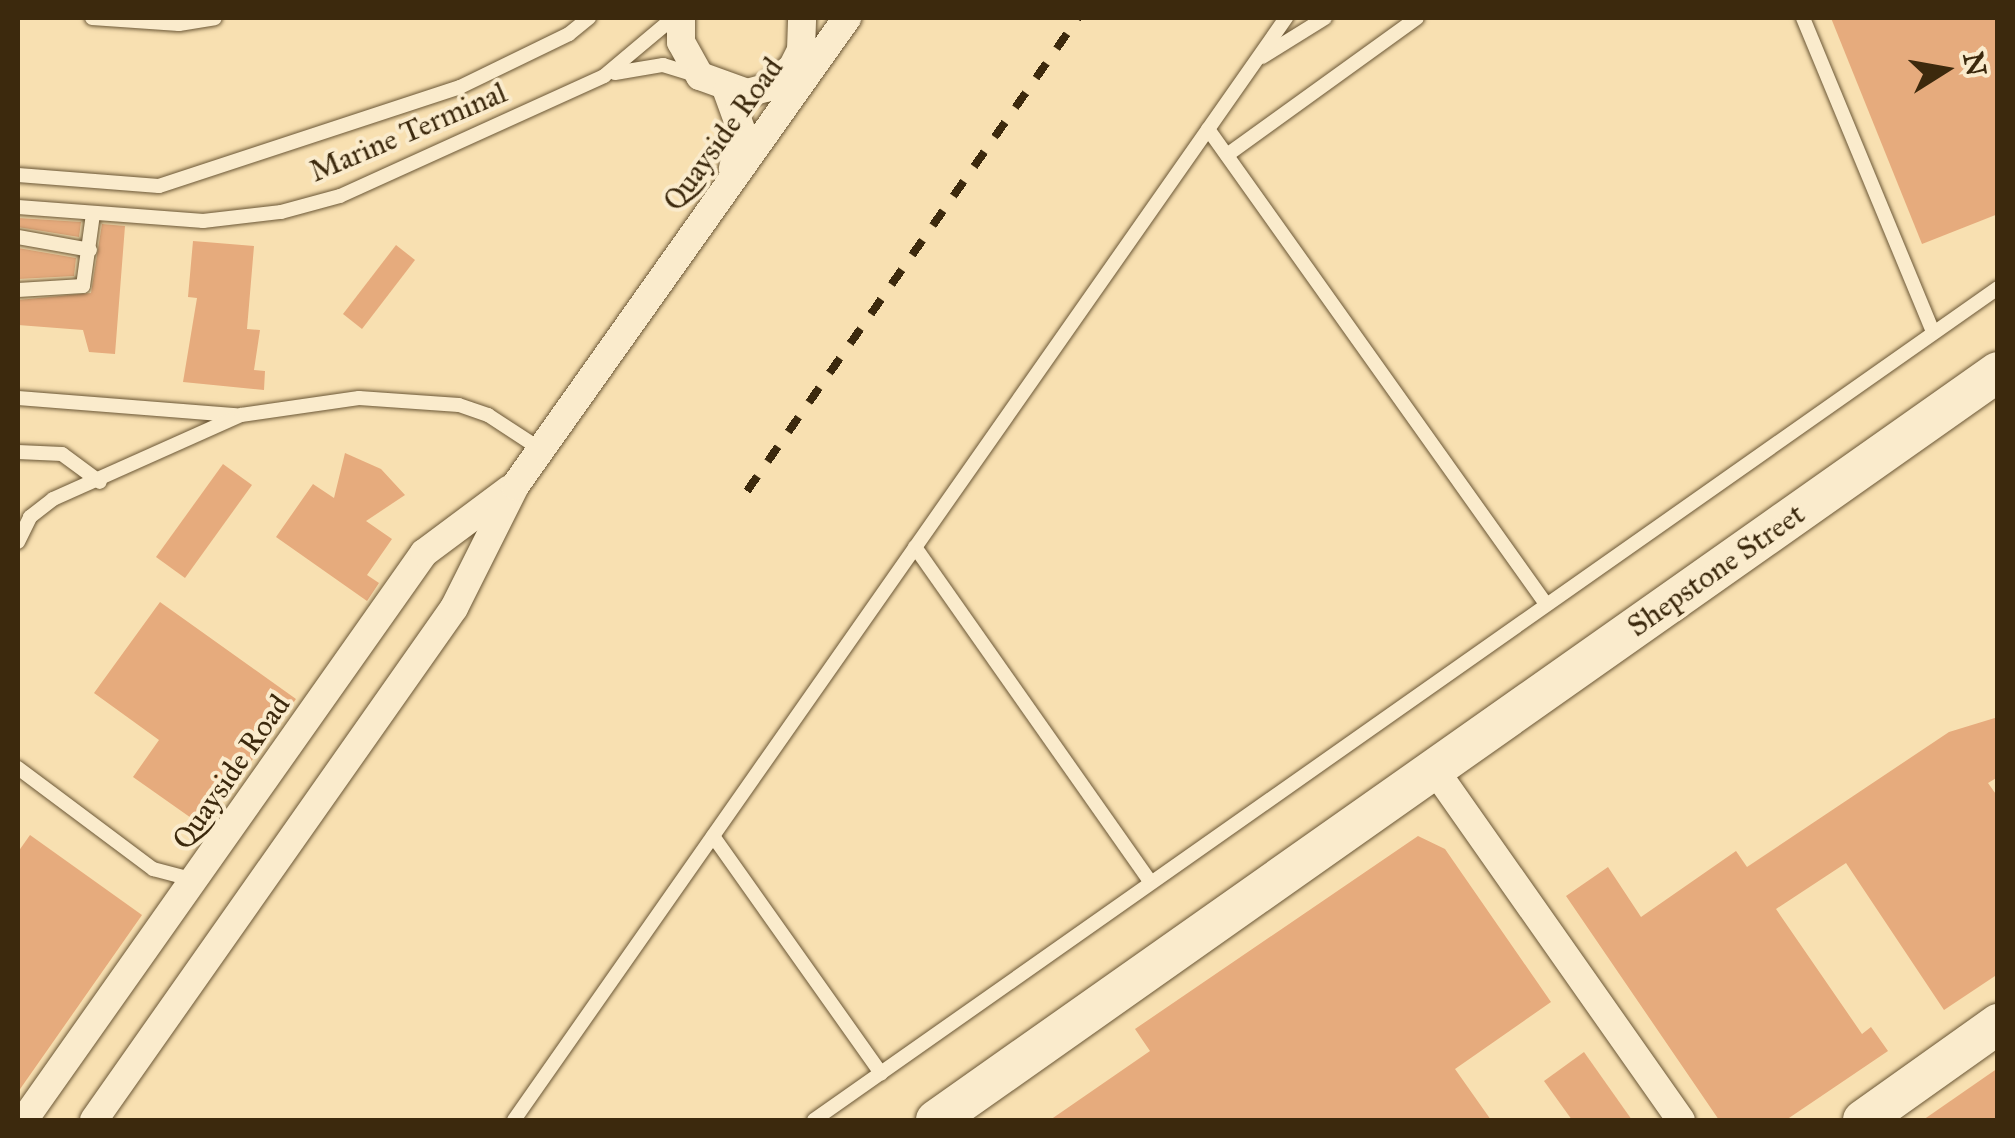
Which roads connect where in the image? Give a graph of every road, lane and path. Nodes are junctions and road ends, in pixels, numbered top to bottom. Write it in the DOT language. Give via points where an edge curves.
graph roads {
  1 [pos="92,18"];
  2 [pos="215,18"];
  3 [pos="589,18"];
  4 [pos="673,18"];
  5 [pos="681,18"];
  6 [pos="802,18"];
  7 [pos="847,18"];
  8 [pos="1286,18"];
  9 [pos="1325,18"];
  10 [pos="1417,18"];
  11 [pos="1803,18"];
  12 [pos="823,50"];
  13 [pos="1255,61"];
  14 [pos="788,72"];
  15 [pos="604,76"];
  16 [pos="700,76"];
  17 [pos="727,91"];
  18 [pos="780,113"];
  19 [pos="1208,129"];
  20 [pos="1227,155"];
  21 [pos="18,174"];
  22 [pos="729,180"];
  23 [pos="18,207"];
  24 [pos="93,214"];
  25 [pos="18,237"];
  26 [pos="90,250"];
  27 [pos="1998,288"];
  28 [pos="18,290"];
  29 [pos="1933,332"];
  30 [pos="1998,372"];
  31 [pos="18,398"];
  32 [pos="241,415"];
  33 [pos="540,449"];
  34 [pos="18,452"];
  35 [pos="100,482"];
  36 [pos="515,486"];
  37 [pos="18,542"];
  38 [pos="915,547"];
  39 [pos="1546,604"];
  40 [pos="1432,766"];
  41 [pos="18,768"];
  42 [pos="713,836"];
  43 [pos="196,880"];
  44 [pos="1150,881"];
  45 [pos="1998,1024"];
  46 [pos="881,1073"];
  47 [pos="24,1120"];
  48 [pos="94,1120"];
  49 [pos="514,1120"];
  50 [pos="814,1120"];
  51 [pos="936,1120"];
  52 [pos="1681,1120"];
  53 [pos="1863,1120"];
  1 -- 2 [label="lane" via="179,24"];
  3 -- 21 [label="lane" via="460,88 159,186"];
  4 -- 15 [label="lane, Marine Terminal"];
  5 -- 16 [label="street" via="680,42"];
  6 -- 14 [label="street" via="801,50"];
  7 -- 12 [label="street, Quayside Road"];
  8 -- 13 [label="lane"];
  9 -- 13 [label="lane"];
  10 -- 20 [label="lane"];
  11 -- 29 [label="lane"];
  12 -- 14 [label="street"];
  12 -- 18 [label="street, Quayside Road"];
  13 -- 19 [label="lane"];
  14 -- 17 [label="street" via="746,93"];
  14 -- 18 [label="street"];
  15 -- 16 [label="lane" via="662,65"];
  15 -- 24 [label="lane, Marine Terminal" via="340,196 226,219"];
  16 -- 17 [label="street"];
  17 -- 22 [label="street" via="742,132"];
  18 -- 22 [label="street, Quayside Road"];
  19 -- 20 [label="lane"];
  19 -- 38 [label="lane"];
  20 -- 39 [label="lane"];
  22 -- 33 [label="street, Quayside Road"];
  23 -- 24 [label="lane, Marine Terminal"];
  24 -- 26 [label="lane"];
  25 -- 26 [label="lane"];
  26 -- 28 [label="lane" via="86,281 77,290"];
  27 -- 29 [label="lane"];
  29 -- 39 [label="lane"];
  30 -- 40 [label="main road, Shepstone Street"];
  31 -- 32 [label="lane"];
  32 -- 33 [label="lane" via="359,398 458,405 488,415"];
  32 -- 35 [label="lane"];
  33 -- 36 [label="street, Quayside Road"];
  34 -- 35 [label="lane" via="62,454"];
  35 -- 37 [label="lane" via="39,507"];
  36 -- 43 [label="street, Quayside Road" via="424,553"];
  36 -- 48 [label="street, Quayside Road" via="454,608"];
  38 -- 42 [label="lane"];
  38 -- 44 [label="lane"];
  39 -- 44 [label="lane"];
  40 -- 51 [label="main road, Shepstone Street"];
  40 -- 52 [label="street"];
  41 -- 43 [label="lane" via="152,869"];
  42 -- 46 [label="lane"];
  42 -- 49 [label="lane"];
  43 -- 47 [label="street, Quayside Road"];
  44 -- 46 [label="lane"];
  45 -- 53 [label="main road"];
  46 -- 50 [label="lane"];
}
